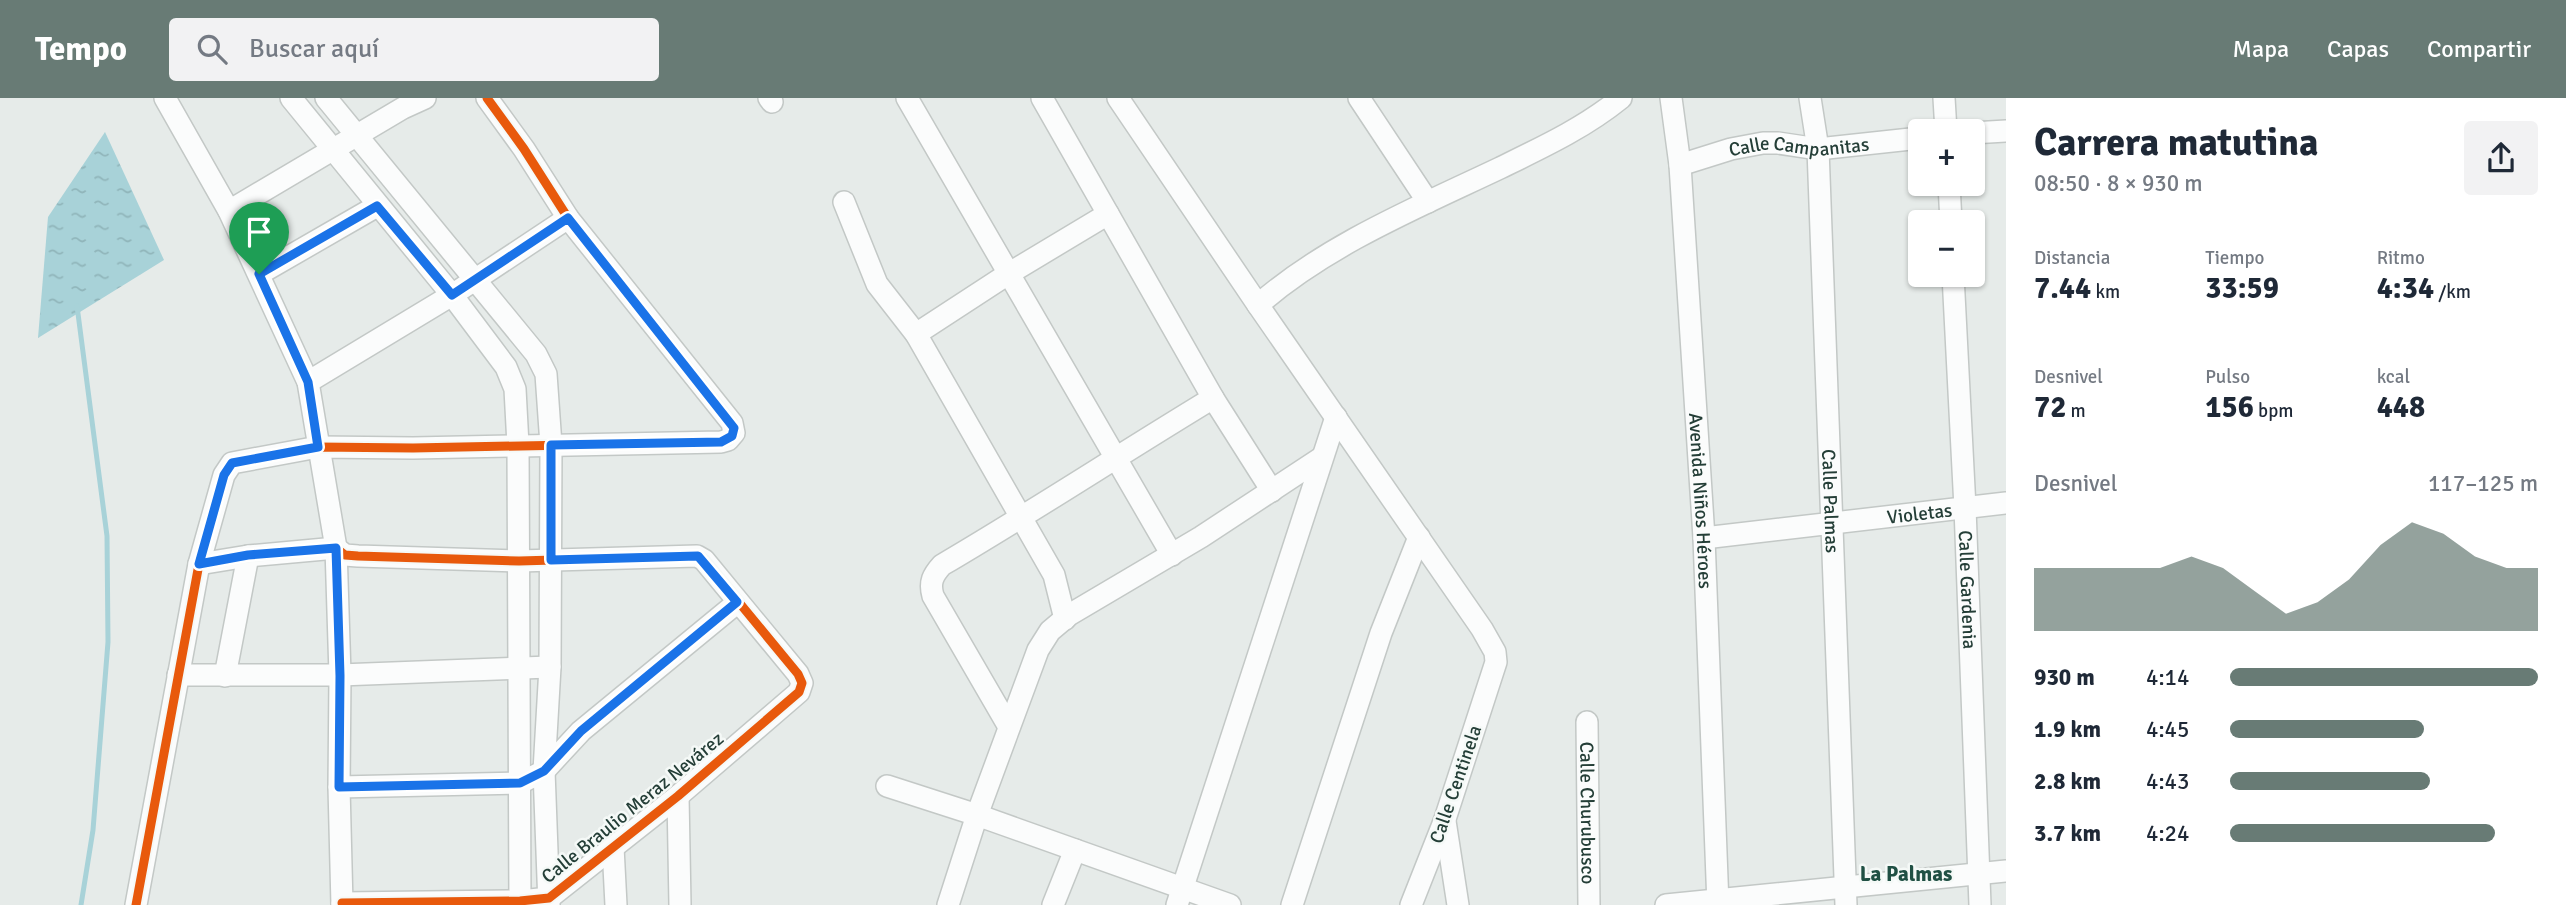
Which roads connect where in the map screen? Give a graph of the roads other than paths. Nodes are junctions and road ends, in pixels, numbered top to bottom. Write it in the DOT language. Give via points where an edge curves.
graph roads {
  1 [pos="165,98"];
  2 [pos="291,98"];
  3 [pos="326,98"];
  4 [pos="425,98"];
  5 [pos="487,98"];
  6 [pos="906,98"];
  7 [pos="1042,98"];
  8 [pos="1118,98"];
  9 [pos="1621,98"];
  10 [pos="1671,98"];
  11 [pos="1810,98"];
  12 [pos="1944,98"];
  13 [pos="1362,99"];
  14 [pos="400,103"];
  15 [pos="1945,119"];
  16 [pos="2006,131"];
  17 [pos="1985,132"];
  18 [pos="357,135"];
  19 [pos="1908,139"];
  20 [pos="1818,149"];
  21 [pos="332,150"];
  22 [pos="1680,165"];
  23 [pos="844,202"];
  24 [pos="1428,202"];
  25 [pos="377,206"];
  26 [pos="229,211"];
  27 [pos="1108,214"];
  28 [pos="568,218"];
  29 [pos="259,274"];
  30 [pos="1008,274"];
  31 [pos="475,280"];
  32 [pos="1954,287"];
  33 [pos="452,295"];
  34 [pos="1258,306"];
  35 [pos="916,334"];
  36 [pos="308,382"];
  37 [pos="1213,398"];
  38 [pos="1336,417"];
  39 [pos="518,444"];
  40 [pos="551,445"];
  41 [pos="318,447"];
  42 [pos="1115,457"];
  43 [pos="1321,458"];
  44 [pos="1272,491"];
  45 [pos="2006,503"];
  46 [pos="1965,508"];
  47 [pos="1023,517"];
  48 [pos="1833,523"];
  49 [pos="1419,537"];
  50 [pos="1704,538"];
  51 [pos="336,548"];
  52 [pos="248,555"];
  53 [pos="1172,555"];
  54 [pos="551,560"];
  55 [pos="519,561"];
  56 [pos="199,564"];
  57 [pos="737,602"];
  58 [pos="1065,619"];
  59 [pos="550,667"];
  60 [pos="518,668"];
  61 [pos="178,675"];
  62 [pos="225,676"];
  63 [pos="340,676"];
  64 [pos="1587,722"];
  65 [pos="1009,727"];
  66 [pos="544,771"];
  67 [pos="520,783"];
  68 [pos="887,786"];
  69 [pos="339,787"];
  70 [pos="678,796"];
  71 [pos="977,815"];
  72 [pos="1445,819"];
  73 [pos="613,847"];
  74 [pos="1075,850"];
  75 [pos="2006,870"];
  76 [pos="1979,874"];
  77 [pos="1845,895"];
  78 [pos="1180,896"];
  79 [pos="549,902"];
  80 [pos="1718,902"];
  81 [pos="520,903"];
  82 [pos="342,904"];
  83 [pos="135,905"];
  84 [pos="616,905"];
  85 [pos="680,905"];
  86 [pos="948,905"];
  87 [pos="1053,905"];
  88 [pos="1230,905"];
  89 [pos="1292,905"];
  90 [pos="1411,905"];
  91 [pos="1458,905"];
  92 [pos="1590,905"];
  93 [pos="1666,905"];
  94 [pos="1980,905"];
  1 -- 26 [label="street"];
  2 -- 21 [label="street"];
  3 -- 18 [label="street"];
  4 -- 14 [label="street"];
  5 -- 28 [label="street"];
  6 -- 30 [label="street"];
  7 -- 27 [label="street"];
  8 -- 34 [label="street"];
  9 -- 24 [label="street" via="1567,135"];
  10 -- 22 [label="street, Avenida Niños Héroes"];
  11 -- 20 [label="street, Calle Palmas"];
  12 -- 15 [label="street"];
  13 -- 24 [label="street"];
  14 -- 18 [label="street"];
  16 -- 17 [label="street"];
  18 -- 21 [label="street"];
  18 -- 31 [label="street"];
  19 -- 20 [label="street, Calle Campanitas"];
  20 -- 22 [label="street, Calle Campanitas" via="1763,144"];
  20 -- 48 [label="street, Calle Palmas"];
  21 -- 25 [label="street"];
  21 -- 26 [label="street"];
  22 -- 50 [label="street, Avenida Niños Héroes"];
  23 -- 35 [label="street" via="877,285"];
  24 -- 34 [label="street" via="1310,264"];
  25 -- 29 [label="street"];
  25 -- 33 [label="street"];
  26 -- 29 [label="street"];
  27 -- 30 [label="street"];
  27 -- 37 [label="street"];
  28 -- 31 [label="street"];
  28 -- 40 [label="street" via="732,423 734,433 721,442"];
  29 -- 36 [label="street"];
  30 -- 35 [label="street"];
  30 -- 42 [label="street"];
  31 -- 33 [label="street"];
  31 -- 40 [label="street" via="543,364"];
  32 -- 46 [label="street, Calle Gardenia"];
  33 -- 36 [label="street"];
  33 -- 39 [label="street" via="514,382"];
  34 -- 38 [label="street"];
  35 -- 47 [label="street"];
  36 -- 41 [label="street"];
  37 -- 42 [label="street"];
  37 -- 44 [label="street"];
  38 -- 43 [label="street"];
  38 -- 49 [label="street"];
  39 -- 40 [label="street"];
  39 -- 41 [label="street"];
  39 -- 55 [label="street"];
  40 -- 54 [label="street"];
  41 -- 51 [label="street"];
  41 -- 56 [label="street" via="232,463 224,475"];
  42 -- 47 [label="street"];
  42 -- 53 [label="street"];
  43 -- 44 [label="street"];
  43 -- 78 [label="street"];
  44 -- 53 [label="street"];
  45 -- 46 [label="street, Violetas"];
  46 -- 48 [label="street, Violetas"];
  46 -- 76 [label="street, Calle Gardenia"];
  47 -- 58 [label="street" via="1055,575"];
  47 -- 65 [label="street" via="943,565 931,580 933,596"];
  48 -- 50 [label="street, Violetas"];
  48 -- 77 [label="street, Calle Palmas"];
  49 -- 72 [label="street, Calle Centinela" via="1489,640 1496,662"];
  49 -- 89 [label="street" via="1381,633"];
  50 -- 80 [label="street, Avenida Niños Héroes"];
  51 -- 52 [label="street"];
  51 -- 55 [label="street" via="345,555 358,556"];
  51 -- 63 [label="street"];
  52 -- 56 [label="street"];
  52 -- 62 [label="street"];
  53 -- 58 [label="street"];
  54 -- 55 [label="street"];
  54 -- 57 [label="street" via="698,556"];
  54 -- 59 [label="street"];
  55 -- 60 [label="street"];
  56 -- 61 [label="street"];
  57 -- 66 [label="street" via="581,731"];
  57 -- 70 [label="street, Calle Braulio Meraz Nevárez" via="802,683 799,692"];
  58 -- 65 [label="street" via="1043,641"];
  59 -- 60 [label="street"];
  59 -- 66 [label="street"];
  60 -- 63 [label="street"];
  60 -- 67 [label="street"];
  61 -- 62 [label="street"];
  61 -- 83 [label="street"];
  62 -- 63 [label="street"];
  63 -- 69 [label="street"];
  64 -- 92 [label="street, Calle Churubusco"];
  65 -- 71 [label="street"];
  66 -- 67 [label="street"];
  66 -- 79 [label="street"];
  67 -- 69 [label="street"];
  67 -- 81 [label="street"];
  68 -- 71 [label="street"];
  69 -- 82 [label="street"];
  70 -- 73 [label="street, Calle Braulio Meraz Nevárez"];
  70 -- 85 [label="street"];
  71 -- 74 [label="street"];
  71 -- 86 [label="street"];
  72 -- 90 [label="street, Calle Centinela"];
  72 -- 91 [label="street"];
  73 -- 79 [label="street, Calle Braulio Meraz Nevárez"];
  73 -- 84 [label="street"];
  74 -- 78 [label="street"];
  74 -- 87 [label="street"];
  75 -- 76 [label="street"];
  76 -- 77 [label="street"];
  76 -- 94 [label="street, Calle Gardenia"];
  77 -- 80 [label="street"];
  78 -- 88 [label="street"];
  79 -- 81 [label="street, Calle Braulio Meraz Nevárez"];
  80 -- 93 [label="street"];
  81 -- 82 [label="street, Calle Braulio Meraz Nevárez"];
}
